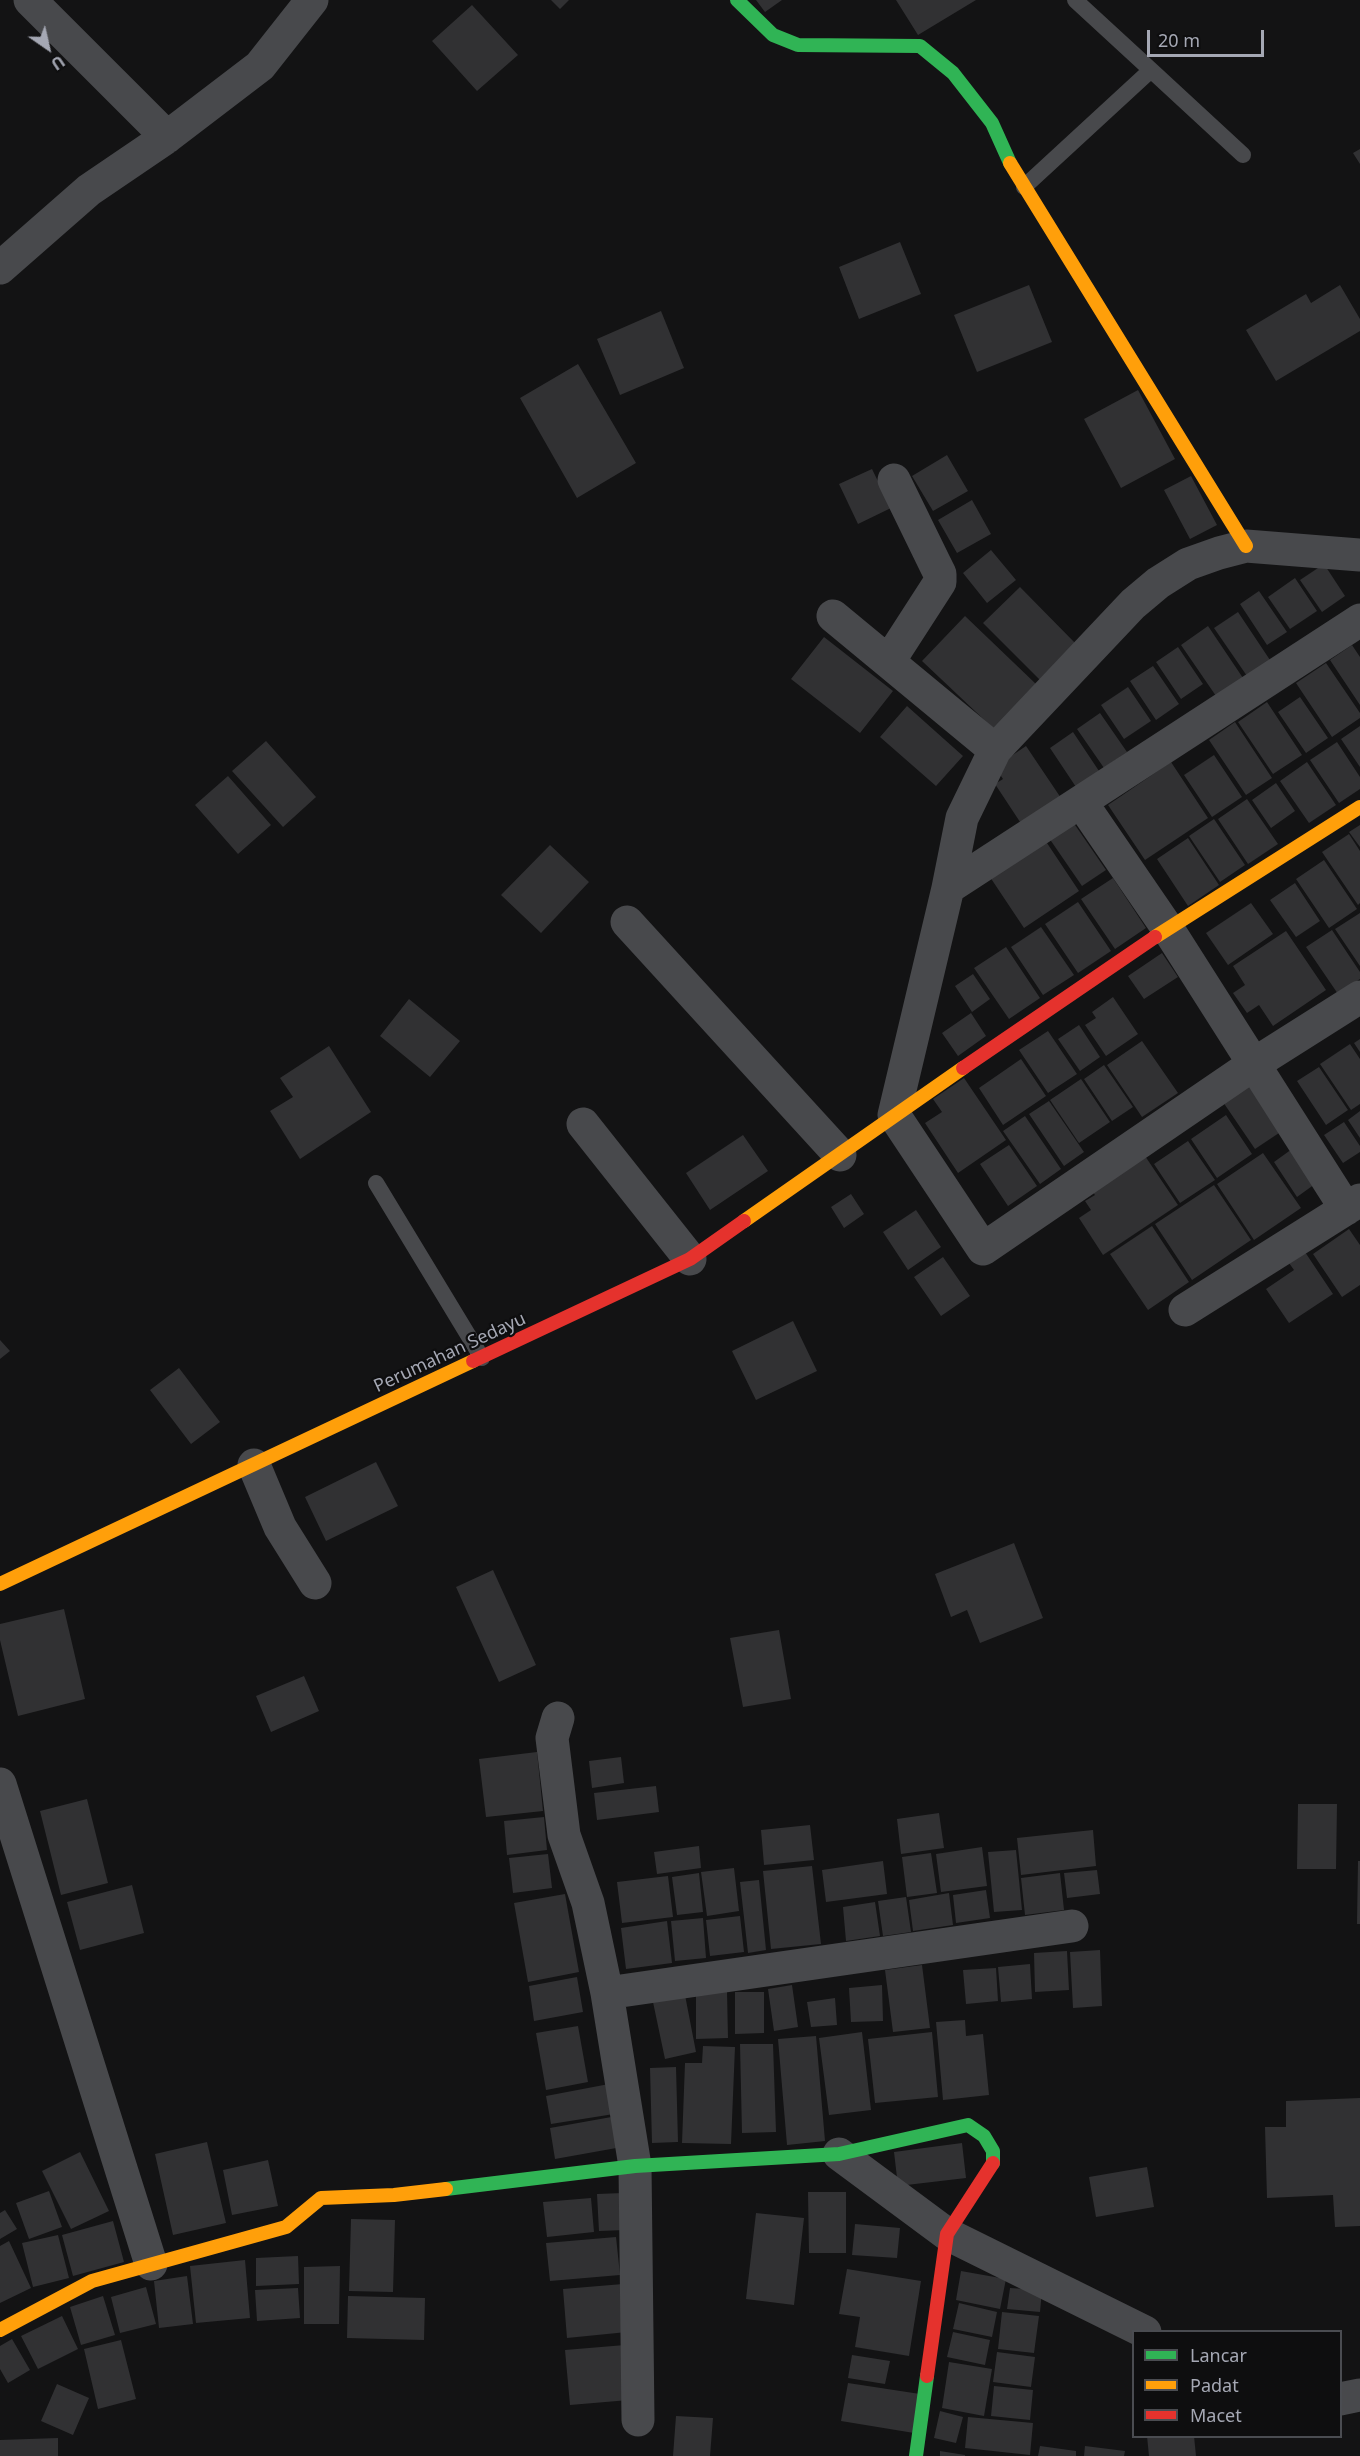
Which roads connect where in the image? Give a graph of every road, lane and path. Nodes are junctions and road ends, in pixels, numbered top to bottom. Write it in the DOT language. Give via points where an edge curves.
graph roads {
  1 [pos="30,0"];
  2 [pos="312,0"];
  3 [pos="737,0"];
  4 [pos="1075,0"];
  5 [pos="1151,69"];
  6 [pos="167,137"];
  7 [pos="1243,155"];
  8 [pos="1024,186"];
  9 [pos="0,268"];
  10 [pos="894,480"];
  11 [pos="1246,546"];
  12 [pos="1358,559"];
  13 [pos="833,616"];
  14 [pos="1360,620"];
  15 [pos="889,661"];
  16 [pos="995,750"];
  17 [pos="1081,802"];
  18 [pos="1360,807"];
  19 [pos="948,888"];
  20 [pos="627,922"];
  21 [pos="1168,929"];
  22 [pos="1360,997"];
  23 [pos="1254,1064"];
  24 [pos="894,1115"];
  25 [pos="583,1124"];
  26 [pos="840,1155"];
  27 [pos="376,1183"];
  28 [pos="1353,1204"];
  29 [pos="690,1259"];
  30 [pos="1185,1310"];
  31 [pos="482,1358"];
  32 [pos="254,1465"];
  33 [pos="315,1583"];
  34 [pos="0,1584"];
  35 [pos="558,1718"];
  36 [pos="0,1784"];
  37 [pos="1072,1926"];
  38 [pos="607,1993"];
  39 [pos="839,2154"];
  40 [pos="635,2166"];
  41 [pos="947,2234"];
  42 [pos="151,2264"];
  43 [pos="0,2330"];
  44 [pos="1143,2330"];
  45 [pos="1360,2395"];
  46 [pos="1342,2399"];
  47 [pos="638,2420"];
  48 [pos="916,2456"];
  1 -- 6 [label="street"];
  2 -- 6 [label="street" via="260,66"];
  3 -- 8 [label="street" via="773,35 798,45 920,46 953,73 992,123 1006,158"];
  4 -- 5 [label="lane"];
  5 -- 7 [label="lane"];
  5 -- 8 [label="lane"];
  6 -- 9 [label="street" via="89,190"];
  8 -- 11 [label="street"];
  10 -- 15 [label="street" via="936,564 940,582"];
  11 -- 12 [label="street"];
  11 -- 16 [label="street" via="1188,564 1132,603"];
  13 -- 15 [label="street"];
  14 -- 17 [label="street"];
  15 -- 16 [label="street"];
  16 -- 19 [label="street" via="962,818"];
  17 -- 19 [label="street"];
  17 -- 21 [label="street"];
  18 -- 21 [label="street, Perumahan Sedayu"];
  19 -- 24 [label="street"];
  20 -- 26 [label="street"];
  21 -- 23 [label="street"];
  21 -- 24 [label="street, Perumahan Sedayu"];
  22 -- 23 [label="street"];
  23 -- 24 [label="street" via="983,1249"];
  23 -- 28 [label="street"];
  24 -- 26 [label="street, Perumahan Sedayu"];
  25 -- 29 [label="street"];
  26 -- 29 [label="street, Perumahan Sedayu"];
  27 -- 31 [label="lane"];
  28 -- 30 [label="street"];
  29 -- 31 [label="street, Perumahan Sedayu"];
  31 -- 32 [label="street, Perumahan Sedayu"];
  32 -- 33 [label="street" via="280,1527"];
  32 -- 34 [label="street, Perumahan Sedayu"];
  35 -- 38 [label="street" via="552,1738 564,1835 588,1903"];
  36 -- 42 [label="street"];
  37 -- 38 [label="street"];
  38 -- 40 [label="street"];
  39 -- 40 [label="street"];
  39 -- 41 [label="street"];
  39 -- 41 [label="street" via="968,2125 984,2136 993,2151 993,2163"];
  40 -- 42 [label="street" via="394,2195 321,2198 286,2227"];
  40 -- 47 [label="street"];
  41 -- 44 [label="street"];
  41 -- 48 [label="street"];
  42 -- 43 [label="street" via="92,2281"];
  45 -- 46 [label="street"];
}
